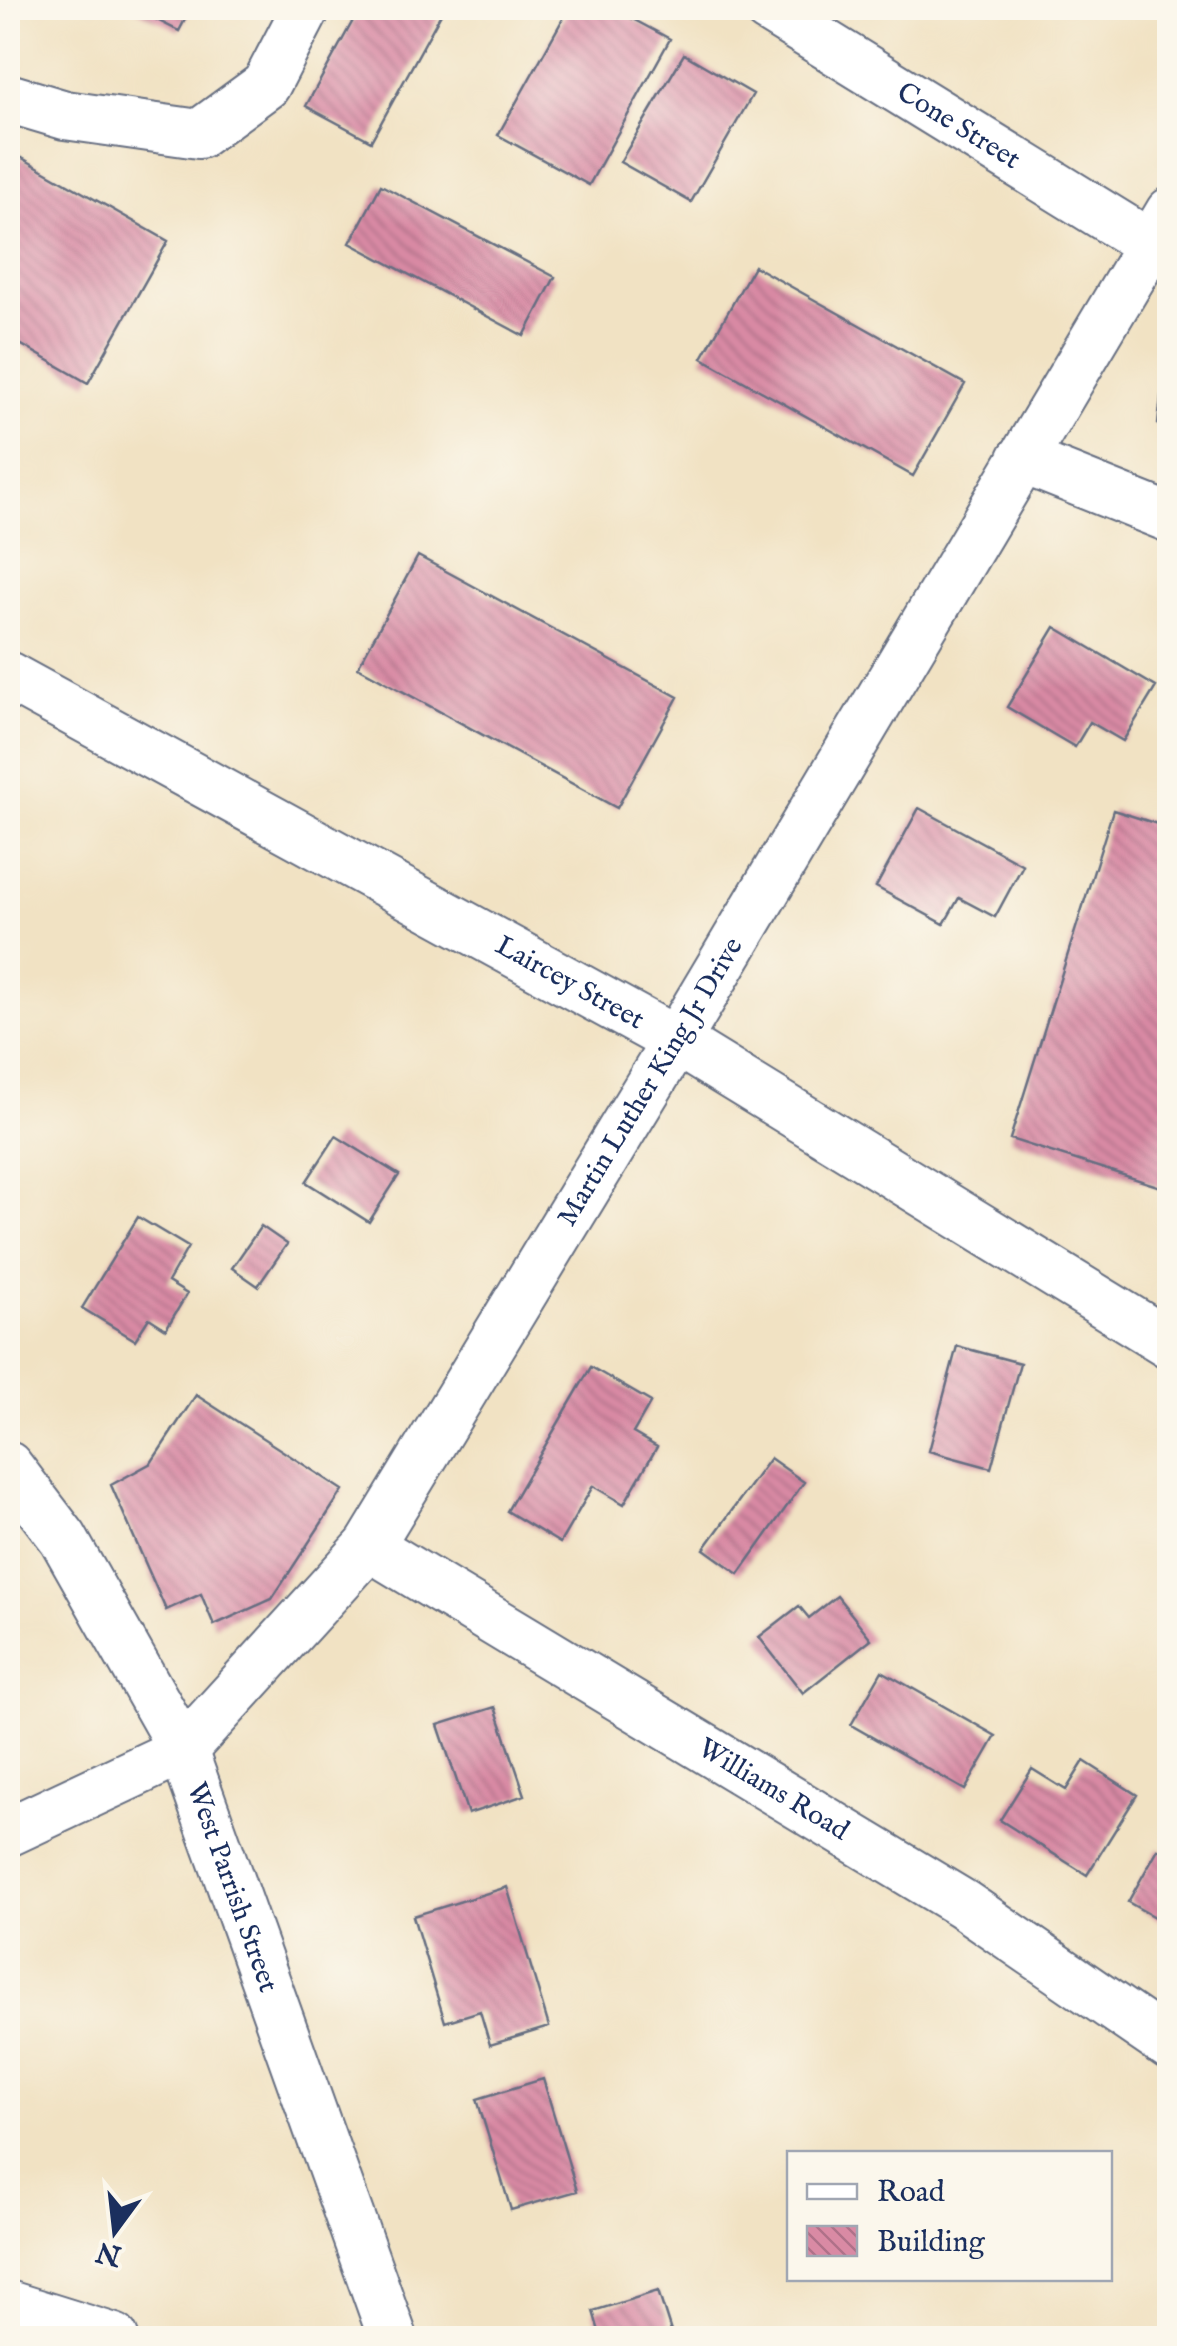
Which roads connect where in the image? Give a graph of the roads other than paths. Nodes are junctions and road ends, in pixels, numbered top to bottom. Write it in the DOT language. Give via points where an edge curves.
graph roads {
  1 [pos="306,8"];
  2 [pos="767,8"];
  3 [pos="8,98"];
  4 [pos="1159,228"];
  5 [pos="1022,459"];
  6 [pos="1170,518"];
  7 [pos="8,676"];
  8 [pos="676,1041"];
  9 [pos="1170,1344"];
  10 [pos="8,1466"];
  11 [pos="370,1546"];
  12 [pos="183,1750"];
  13 [pos="8,1832"];
  14 [pos="1170,2046"];
  15 [pos="8,2305"];
  16 [pos="114,2338"];
  17 [pos="393,2338"];
  1 -- 3 [label="street" via="266,85 199,134 66,116"];
  2 -- 4 [label="street, Cone Street"];
  4 -- 5 [label="street, Martin Luther King Jr Drive"];
  5 -- 6 [label="street"];
  5 -- 8 [label="street, Martin Luther King Jr Drive"];
  7 -- 8 [label="street, Laircey Street"];
  8 -- 9 [label="street, Laircey Street"];
  8 -- 11 [label="street, Martin Luther King Jr Drive"];
  10 -- 12 [label="street, West Parrish Street" via="63,1538"];
  11 -- 12 [label="street, Martin Luther King Jr Drive"];
  11 -- 14 [label="street, Williams Road" via="962,1904"];
  12 -- 13 [label="street, Martin Luther King Jr Drive"];
  12 -- 17 [label="street, West Parrish Street"];
  15 -- 16 [label="street"];
}
